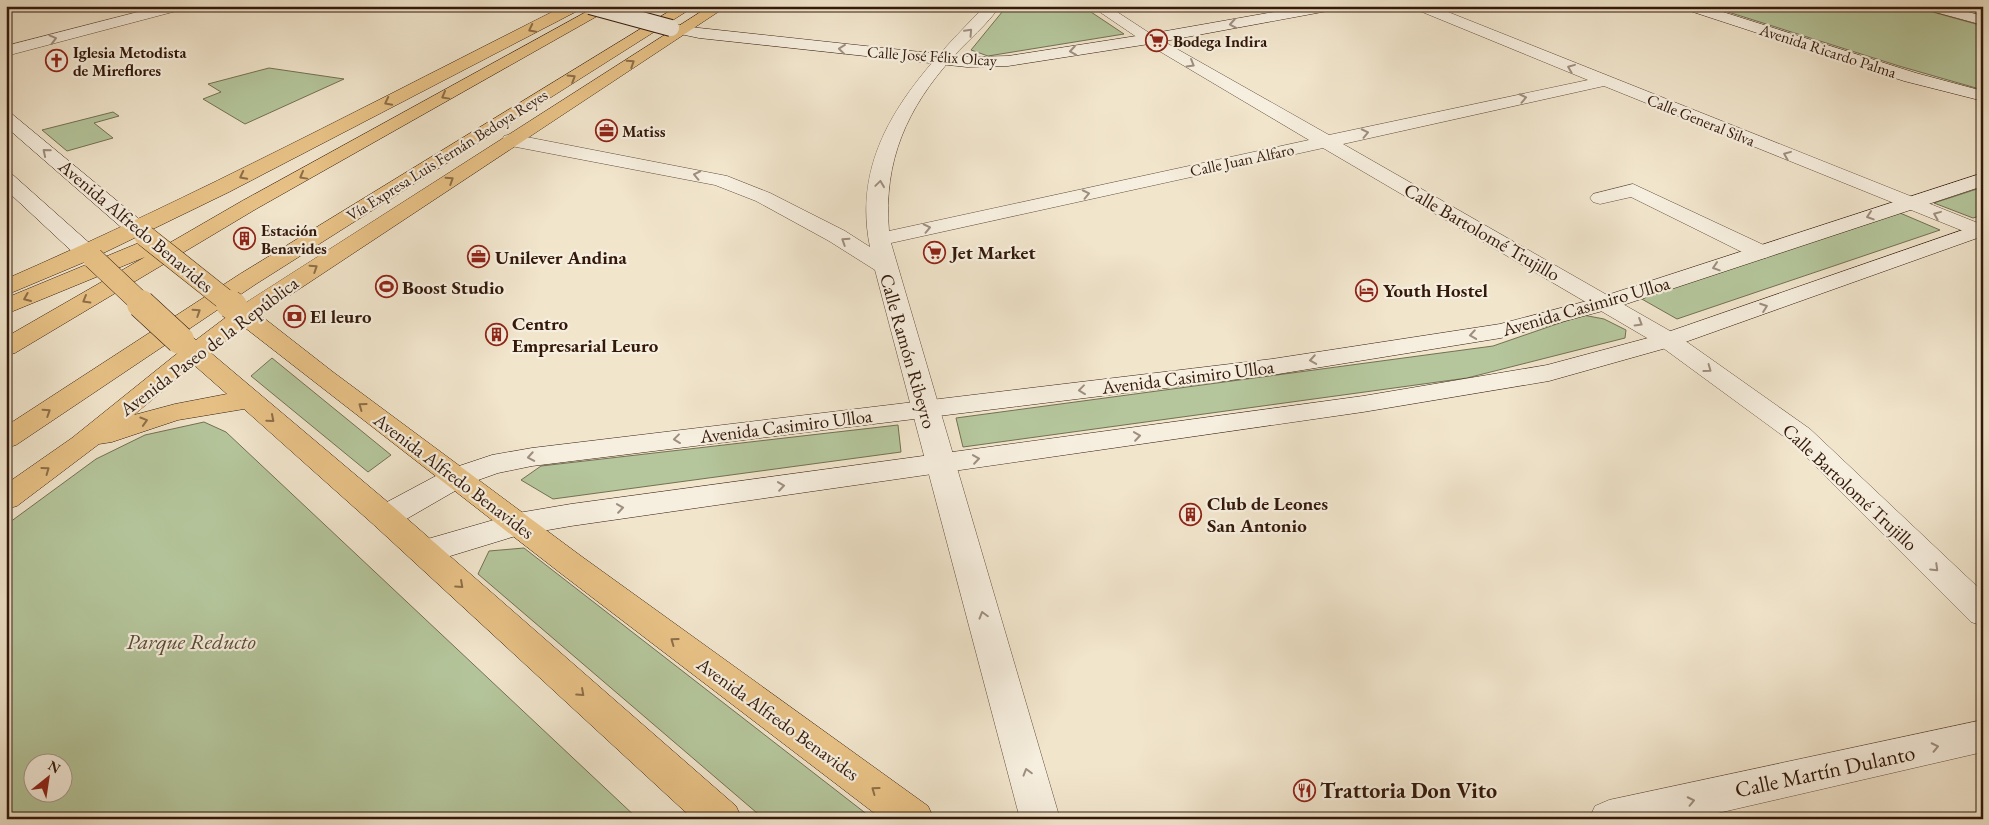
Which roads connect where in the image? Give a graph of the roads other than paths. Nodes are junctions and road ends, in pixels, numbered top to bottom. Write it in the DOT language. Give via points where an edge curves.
graph roads {
  1 [pos="179,6"];
  2 [pos="576,6"];
  3 [pos="590,6"];
  4 [pos="608,6"];
  5 [pos="688,6"];
  6 [pos="720,6"];
  7 [pos="993,6"];
  8 [pos="1098,6"];
  9 [pos="1333,6"];
  10 [pos="1420,6"];
  11 [pos="1688,6"];
  12 [pos="1929,6"];
  13 [pos="1983,21"];
  14 [pos="676,29"];
  15 [pos="1149,40"];
  16 [pos="6,51"];
  17 [pos="943,60"];
  18 [pos="1910,78"];
  19 [pos="1604,81"];
  20 [pos="1983,96"];
  21 [pos="1983,103"];
  22 [pos="6,118"];
  23 [pos="510,140"];
  24 [pos="1324,142"];
  25 [pos="6,179"];
  26 [pos="1983,179"];
  27 [pos="1657,182"];
  28 [pos="1633,190"];
  29 [pos="1600,198"];
  30 [pos="1908,204"];
  31 [pos="250,205"];
  32 [pos="1981,231"];
  33 [pos="141,232"];
  34 [pos="1760,252"];
  35 [pos="883,253"];
  36 [pos="90,255"];
  37 [pos="6,288"];
  38 [pos="1606,303"];
  39 [pos="6,307"];
  40 [pos="238,310"];
  41 [pos="1668,340"];
  42 [pos="188,346"];
  43 [pos="6,348"];
  44 [pos="250,400"];
  45 [pos="926,410"];
  46 [pos="8,438"];
  47 [pos="82,444"];
  48 [pos="941,464"];
  49 [pos="457,477"];
  50 [pos="6,499"];
  51 [pos="385,517"];
  52 [pos="518,524"];
  53 [pos="424,552"];
  54 [pos="1981,617"];
  55 [pos="1983,736"];
  56 [pos="722,819"];
  57 [pos="914,819"];
  58 [pos="1040,819"];
  59 [pos="1609,819"];
  16 -- 1 [label="street, one-way"];
  2 -- 33 [label="main road, one-way"];
  3 -- 14 [label="street, Calle José Félix Olcay, bridge"];
  4 -- 31 [label="main road, one-way"];
  46 -- 5 [label="main road, Vía Expresa Luis Fernán Bedoya Reyes, one-way" via="248,279"];
  6 -- 14 [label="main road, Avenida Paseo de la República"];
  17 -- 7 [label="street, one-way"];
  8 -- 15 [label="street, Calle Bartolomé Trujillo"];
  9 -- 15 [label="street, Calle José Félix Olcay, one-way"];
  19 -- 10 [label="street, Calle General Silva, one-way"];
  11 -- 18 [label="street, Avenida Ricardo Palma"];
  12 -- 13 [label="street"];
  17 -- 14 [label="street, Calle José Félix Olcay, one-way"];
  23 -- 14 [label="main road, Avenida Paseo de la República, one-way"];
  15 -- 17 [label="street, Calle José Félix Olcay, one-way" via="1008,61"];
  15 -- 24 [label="street, Calle Bartolomé Trujillo, one-way"];
  35 -- 17 [label="street, one-way" via="878,230 878,194 884,157 907,105"];
  18 -- 20 [label="street, Avenida Ricardo Palma"];
  18 -- 21 [label="street, Avenida Ricardo Palma"];
  24 -- 19 [label="street, Calle Juan Alfaro, one-way"];
  30 -- 19 [label="street, Calle General Silva, one-way"];
  33 -- 22 [label="street, Avenida Alfredo Benavides, one-way"];
  35 -- 23 [label="street, Calle Ramón Ribeyro, one-way" via="837,236 763,196 720,180"];
  40 -- 23 [label="main road, Avenida Paseo de la República, one-way"];
  35 -- 24 [label="street, Calle Juan Alfaro, one-way"];
  24 -- 38 [label="street, Calle Bartolomé Trujillo"];
  25 -- 36 [label="street"];
  26 -- 30 [label="street, Avenida Casimiro Ulloa"];
  27 -- 28 [label="street"];
  28 -- 29 [label="street"];
  28 -- 34 [label="street"];
  32 -- 30 [label="street, Calle General Silva, one-way"];
  30 -- 34 [label="street, Avenida Casimiro Ulloa, one-way"];
  31 -- 39 [label="main road, one-way"];
  31 -- 43 [label="main road, one-way"];
  41 -- 32 [label="street, one-way"];
  33 -- 36 [label="main road"];
  33 -- 40 [label="main road, Avenida Alfredo Benavides, bridge"];
  34 -- 38 [label="street, Avenida Casimiro Ulloa, one-way"];
  35 -- 45 [label="street, Calle Ramón Ribeyro"];
  36 -- 37 [label="main road"];
  36 -- 42 [label="main road, bridge"];
  38 -- 41 [label="street, Calle Bartolomé Trujillo, one-way"];
  38 -- 45 [label="street, Avenida Casimiro Ulloa, one-way" via="1501,331 1272,367"];
  40 -- 42 [label="main road, Avenida Paseo de la República"];
  49 -- 40 [label="main road, Avenida Alfredo Benavides, one-way"];
  48 -- 41 [label="street, one-way" via="1363,404 1539,374"];
  41 -- 54 [label="street, Calle Bartolomé Trujillo, one-way" via="1800,435"];
  42 -- 44 [label="main road"];
  42 -- 47 [label="main road, Avenida Paseo de la República"];
  47 -- 44 [label="main road, one-way" via="164,414"];
  44 -- 51 [label="main road, one-way"];
  45 -- 48 [label="street, Calle Ramón Ribeyro"];
  45 -- 49 [label="street, Avenida Casimiro Ulloa, one-way" via="560,452 492,465"];
  50 -- 47 [label="main road, Avenida Paseo de la República, one-way"];
  52 -- 48 [label="street, one-way"];
  58 -- 48 [label="street, Calle Ramón Ribeyro, one-way"];
  49 -- 51 [label="street, Avenida Casimiro Ulloa"];
  49 -- 52 [label="main road, Avenida Alfredo Benavides"];
  51 -- 53 [label="main road"];
  52 -- 53 [label="street"];
  57 -- 52 [label="main road, Avenida Alfredo Benavides, one-way"];
  53 -- 56 [label="main road, one-way"];
  59 -- 55 [label="street, Calle Martín Dulanto, one-way"];
}
